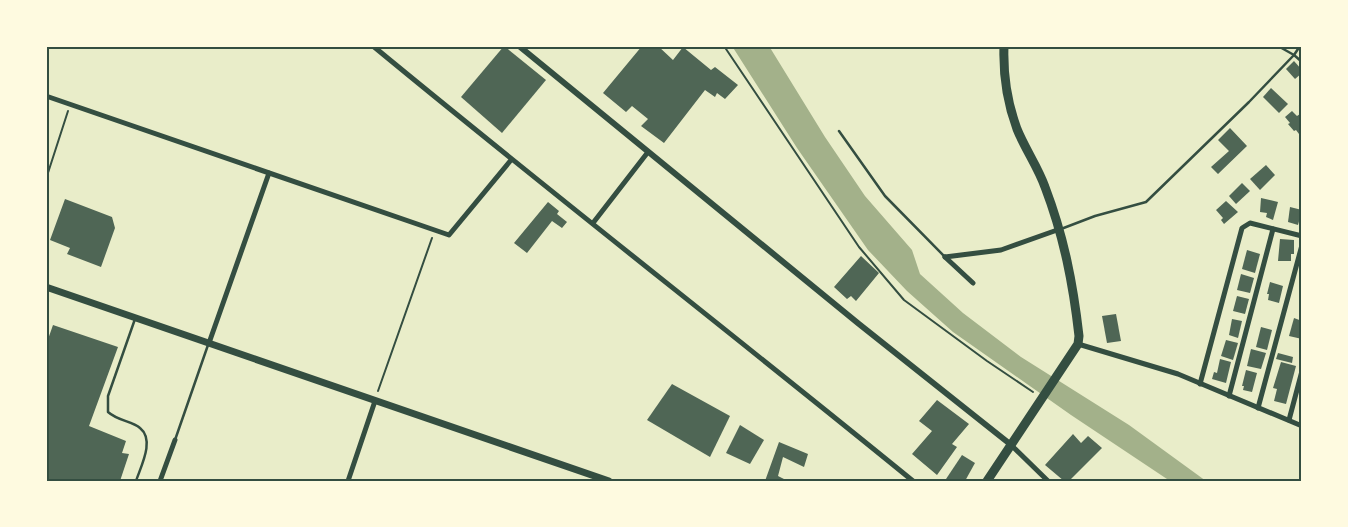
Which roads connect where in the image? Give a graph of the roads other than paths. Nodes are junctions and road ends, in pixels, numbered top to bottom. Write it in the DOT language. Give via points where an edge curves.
graph roads {
  1 [pos="373,46"];
  2 [pos="519,46"];
  3 [pos="1004,46"];
  4 [pos="1278,46"];
  5 [pos="1300,46"];
  6 [pos="1294,55"];
  7 [pos="1302,62"];
  8 [pos="46,96"];
  9 [pos="839,131"];
  10 [pos="648,152"];
  11 [pos="512,160"];
  12 [pos="269,173"];
  13 [pos="593,223"];
  14 [pos="1060,229"];
  15 [pos="1273,229"];
  16 [pos="1302,236"];
  17 [pos="1302,245"];
  18 [pos="945,257"];
  19 [pos="973,283"];
  20 [pos="46,287"];
  21 [pos="135,318"];
  22 [pos="209,343"];
  23 [pos="1078,344"];
  24 [pos="1302,371"];
  25 [pos="1200,384"];
  26 [pos="1229,396"];
  27 [pos="375,401"];
  28 [pos="1258,408"];
  29 [pos="1289,420"];
  30 [pos="1302,426"];
  31 [pos="175,440"];
  32 [pos="1010,444"];
  33 [pos="605,480"];
  34 [pos="136,481"];
  35 [pos="160,481"];
  36 [pos="348,481"];
  37 [pos="913,481"];
  38 [pos="987,481"];
  39 [pos="1048,481"];
  1 -- 11 [label="street"];
  2 -- 10 [label="street"];
  3 -- 14 [label="highway" via="1007,95 1017,129 1044,185"];
  4 -- 6 [label="lane"];
  5 -- 6 [label="lane"];
  6 -- 7 [label="lane"];
  6 -- 14 [label="lane" via="1146,202"];
  8 -- 12 [label="street"];
  9 -- 18 [label="lane" via="885,196"];
  10 -- 13 [label="street"];
  10 -- 32 [label="street"];
  11 -- 12 [label="street" via="449,235"];
  11 -- 13 [label="street"];
  12 -- 22 [label="street"];
  13 -- 37 [label="street"];
  14 -- 18 [label="street" via="1000,250"];
  14 -- 23 [label="highway" via="1076,311"];
  15 -- 16 [label="street"];
  15 -- 25 [label="street" via="1250,223 1242,228"];
  15 -- 26 [label="street"];
  17 -- 28 [label="street"];
  18 -- 19 [label="street"];
  20 -- 21 [label="main road"];
  21 -- 22 [label="main road"];
  21 -- 34 [label="lane" via="108,396 108,412 140,428 147,439"];
  22 -- 27 [label="main road"];
  22 -- 31 [label="lane"];
  23 -- 25 [label="street" via="1178,374"];
  23 -- 32 [label="highway"];
  24 -- 29 [label="street"];
  25 -- 26 [label="street"];
  26 -- 28 [label="street"];
  27 -- 33 [label="main road"];
  27 -- 36 [label="street"];
  28 -- 29 [label="street"];
  29 -- 30 [label="street"];
  31 -- 35 [label="street"];
  32 -- 38 [label="highway"];
  32 -- 39 [label="street"];
}
